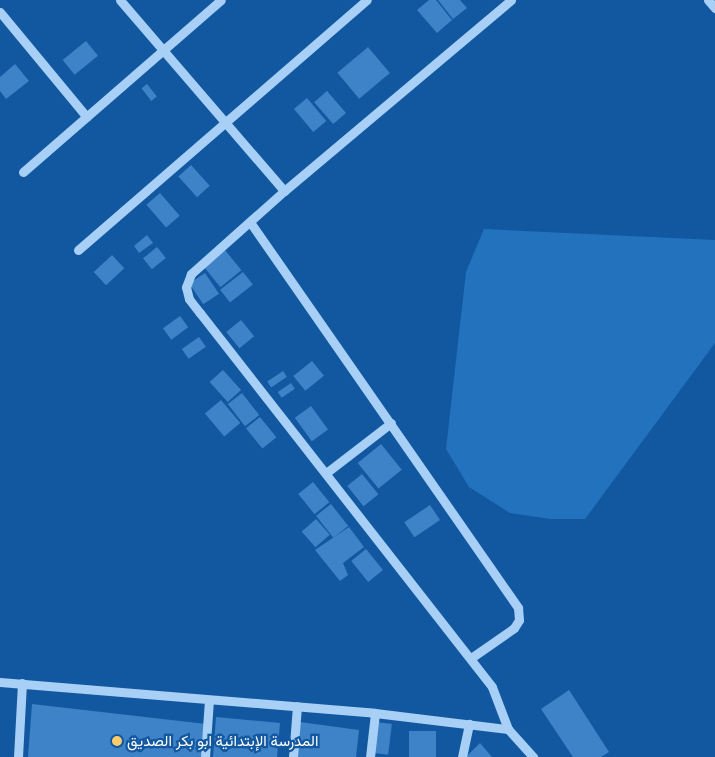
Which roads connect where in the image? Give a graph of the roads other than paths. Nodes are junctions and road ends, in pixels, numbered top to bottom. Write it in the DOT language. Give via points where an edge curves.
graph roads {
  1 [pos="120,0"];
  2 [pos="221,0"];
  3 [pos="367,0"];
  4 [pos="511,0"];
  5 [pos="708,0"];
  6 [pos="715,8"];
  7 [pos="0,12"];
  8 [pos="162,50"];
  9 [pos="87,117"];
  10 [pos="225,121"];
  11 [pos="23,172"];
  12 [pos="284,191"];
  13 [pos="250,222"];
  14 [pos="78,250"];
  15 [pos="391,423"];
  16 [pos="326,472"];
  17 [pos="471,658"];
  18 [pos="0,682"];
  19 [pos="22,682"];
  20 [pos="209,700"];
  21 [pos="297,706"];
  22 [pos="375,713"];
  23 [pos="470,724"];
  24 [pos="508,729"];
  25 [pos="18,757"];
  26 [pos="205,757"];
  27 [pos="293,757"];
  28 [pos="370,757"];
  29 [pos="462,757"];
  30 [pos="533,757"];
  1 -- 8 [label="street"];
  2 -- 8 [label="street"];
  3 -- 10 [label="street"];
  4 -- 12 [label="street"];
  5 -- 6 [label="street"];
  7 -- 9 [label="street"];
  8 -- 9 [label="street"];
  8 -- 10 [label="street"];
  9 -- 11 [label="street"];
  10 -- 12 [label="street"];
  10 -- 14 [label="street"];
  12 -- 13 [label="street"];
  13 -- 15 [label="street"];
  13 -- 16 [label="street" via="192,274 187,282 187,292"];
  15 -- 16 [label="street"];
  15 -- 17 [label="street" via="518,608 519,620 514,628"];
  16 -- 17 [label="street"];
  17 -- 24 [label="street" via="498,696"];
  18 -- 19 [label="street"];
  19 -- 20 [label="street"];
  19 -- 25 [label="street"];
  20 -- 21 [label="street"];
  20 -- 26 [label="street"];
  21 -- 22 [label="street"];
  21 -- 27 [label="street"];
  22 -- 23 [label="street"];
  22 -- 28 [label="street"];
  23 -- 24 [label="street"];
  23 -- 29 [label="street"];
  24 -- 30 [label="street"];
}
